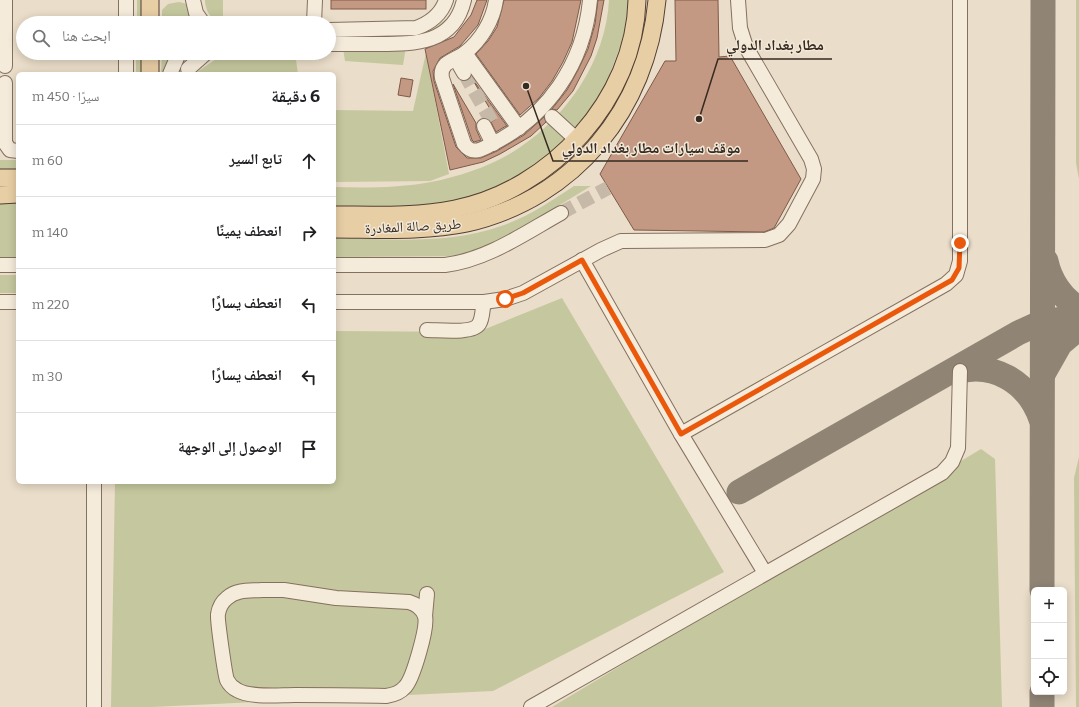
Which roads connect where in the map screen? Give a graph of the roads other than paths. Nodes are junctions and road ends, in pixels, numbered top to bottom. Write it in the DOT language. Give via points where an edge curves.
graph roads {
  1 [pos="5,0"];
  2 [pos="126,0"];
  3 [pos="315,0"];
  4 [pos="446,0"];
  5 [pos="464,0"];
  6 [pos="496,0"];
  7 [pos="590,0"];
  8 [pos="637,0"];
  9 [pos="657,0"];
  10 [pos="738,0"];
  11 [pos="960,0"];
  12 [pos="192,2"];
  13 [pos="126,16"];
  14 [pos="197,16"];
  15 [pos="314,16"];
  16 [pos="336,30"];
  17 [pos="336,44"];
  18 [pos="461,56"];
  19 [pos="126,60"];
  20 [pos="150,60"];
  21 [pos="189,60"];
  22 [pos="191,60"];
  23 [pos="5,66"];
  24 [pos="179,66"];
  25 [pos="126,72"];
  26 [pos="150,72"];
  27 [pos="464,73"];
  28 [pos="5,83"];
  29 [pos="552,117"];
  30 [pos="484,126"];
  31 [pos="519,128"];
  32 [pos="577,140"];
  33 [pos="493,144"];
  34 [pos="16,151"];
  35 [pos="0,178"];
  36 [pos="16,178"];
  37 [pos="16,194"];
  38 [pos="0,195"];
  39 [pos="561,213"];
  40 [pos="336,216"];
  41 [pos="336,229"];
  42 [pos="582,260"];
  43 [pos="0,265"];
  44 [pos="16,265"];
  45 [pos="336,265"];
  46 [pos="0,302"];
  47 [pos="16,302"];
  48 [pos="336,302"];
  49 [pos="484,302"];
  50 [pos="427,330"];
  51 [pos="960,371"];
  52 [pos="681,434"];
  53 [pos="94,484"];
  54 [pos="765,574"];
  55 [pos="427,594"];
  56 [pos="425,616"];
  57 [pos="274,701"];
  58 [pos="94,707"];
  59 [pos="531,707"];
  1 -- 23 [label="lane"];
  2 -- 13 [label="lane"];
  3 -- 15 [label="lane"];
  4 -- 16 [label="lane" via="436,17 416,28"];
  5 -- 17 [label="lane" via="451,25 437,37 411,44"];
  6 -- 18 [label="lane" via="485,30"];
  7 -- 31 [label="lane" via="583,37 569,72 542,108"];
  8 -- 32 [label="main road" via="631,36 617,79 598,114"];
  9 -- 41 [label="main road, طريق صالة المغادرة" via="649,50 627,104 588,155 556,183 513,207 466,223 417,228"];
  10 -- 42 [label="lane" via="740,28 746,47 813,164 813,179 789,224 779,235 770,239 628,240 607,246"];
  11 -- 52 [label="lane" via="960,261 956,274 946,284"];
  12 -- 14 [label="lane"];
  18 -- 27 [label="lane"];
  18 -- 31 [label="lane"];
  18 -- 33 [label="lane" via="446,64 442,78 464,144 475,151"];
  19 -- 25 [label="lane"];
  20 -- 26 [label="main road"];
  21 -- 24 [label="lane"];
  22 -- 24 [label="lane"];
  28 -- 34 [label="lane" via="5,143 10,150"];
  29 -- 32 [label="lane"];
  30 -- 33 [label="lane"];
  31 -- 33 [label="lane"];
  32 -- 40 [label="main road" via="547,167 530,178 506,192 476,204 436,212"];
  35 -- 36 [label="main road"];
  37 -- 38 [label="main road"];
  39 -- 45 [label="lane" via="487,253 462,262 445,265"];
  42 -- 49 [label="lane" via="523,293"];
  42 -- 52 [label="lane"];
  43 -- 44 [label="lane"];
  46 -- 47 [label="lane"];
  48 -- 49 [label="lane"];
  49 -- 50 [label="lane" via="480,322 475,328"];
  51 -- 54 [label="lane" via="959,441 956,456 948,468"];
  52 -- 54 [label="lane"];
  53 -- 58 [label="lane"];
  54 -- 59 [label="lane"];
  55 -- 56 [label="lane"];
  56 -- 57 [label="lane" via="425,628 412,676 409,683 399,692 386,696"];
  56 -- 57 [label="lane" via="419,607 409,602 336,598 278,590 232,594 223,602 218,618 227,679 239,692"];
}
